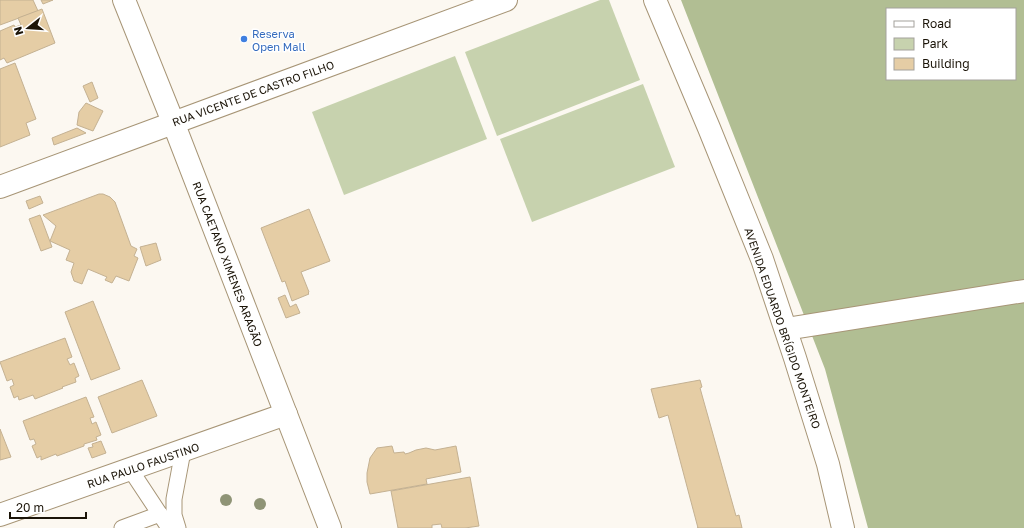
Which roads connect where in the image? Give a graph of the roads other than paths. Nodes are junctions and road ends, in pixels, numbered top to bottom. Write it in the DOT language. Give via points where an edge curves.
graph roads {
  1 [pos="124,0"];
  2 [pos="506,0"];
  3 [pos="655,0"];
  4 [pos="174,122"];
  5 [pos="0,187"];
  6 [pos="1024,291"];
  7 [pos="786,329"];
  8 [pos="286,414"];
  9 [pos="183,451"];
  10 [pos="130,469"];
  11 [pos="160,514"];
  12 [pos="0,515"];
  13 [pos="122,528"];
  14 [pos="168,528"];
  15 [pos="178,528"];
  16 [pos="330,528"];
  17 [pos="843,528"];
  1 -- 4 [label="street, RUA CAETANO XIMENES ARAGÃO"];
  2 -- 4 [label="street, RUA VICENTE DE CASTRO FILHO"];
  3 -- 7 [label="street, AVENIDA EDUARDO BRÍGIDO MONTEIRO" via="762,259"];
  4 -- 5 [label="street, RUA VICENTE DE CASTRO FILHO"];
  4 -- 8 [label="street, RUA CAETANO XIMENES ARAGÃO"];
  6 -- 7 [label="street"];
  7 -- 17 [label="street, AVENIDA EDUARDO BRÍGIDO MONTEIRO" via="828,464"];
  8 -- 9 [label="street, RUA PAULO FAUSTINO"];
  8 -- 16 [label="street, RUA CAETANO XIMENES ARAGÃO"];
  9 -- 10 [label="street, RUA PAULO FAUSTINO"];
  9 -- 15 [label="lane" via="174,499 174,516"];
  10 -- 11 [label="lane"];
  10 -- 12 [label="street, RUA PAULO FAUSTINO"];
  11 -- 13 [label="lane"];
  11 -- 14 [label="lane"];
}
